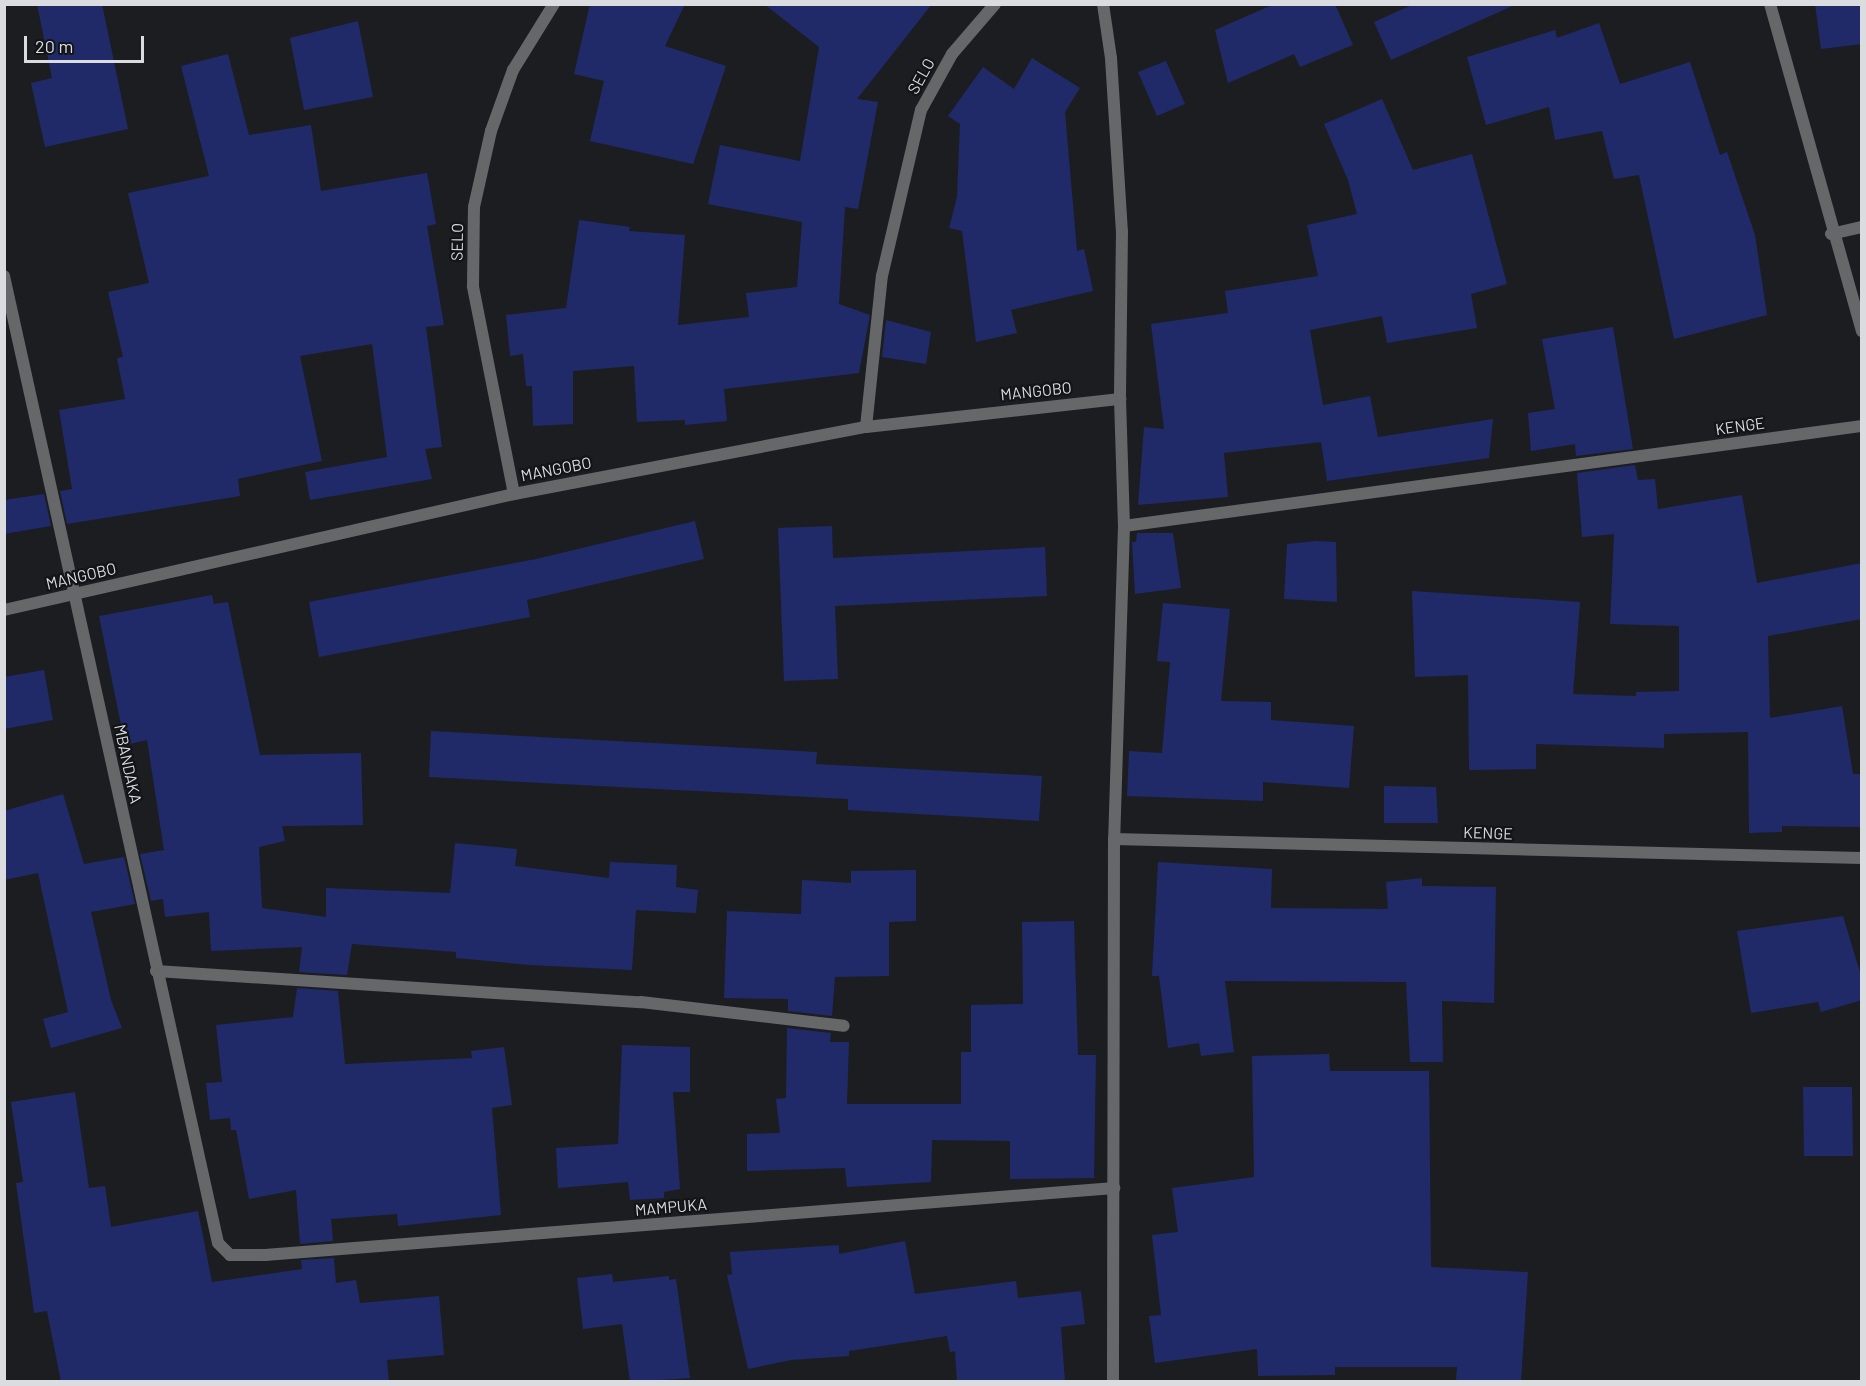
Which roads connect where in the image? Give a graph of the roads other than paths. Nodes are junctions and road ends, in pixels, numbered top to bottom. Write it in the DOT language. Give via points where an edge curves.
graph roads {
  1 [pos="554,4"];
  2 [pos="995,4"];
  3 [pos="1103,4"];
  4 [pos="1770,4"];
  5 [pos="1862,227"];
  6 [pos="1831,234"];
  7 [pos="4,276"];
  8 [pos="1862,331"];
  9 [pos="1120,399"];
  10 [pos="1862,426"];
  11 [pos="866,427"];
  12 [pos="514,494"];
  13 [pos="1124,526"];
  14 [pos="73,594"];
  15 [pos="4,610"];
  16 [pos="1114,839"];
  17 [pos="1862,858"];
  18 [pos="156,971"];
  19 [pos="844,1026"];
  20 [pos="1114,1188"];
  21 [pos="230,1255"];
  22 [pos="1113,1382"];
  1 -- 12 [label="street, SELO" via="513,70 491,131 474,207 473,286"];
  2 -- 11 [label="street, SELO" via="952,54 921,110 882,276"];
  3 -- 9 [label="street" via="1111,58 1122,231"];
  4 -- 6 [label="street"];
  5 -- 6 [label="street"];
  6 -- 8 [label="street"];
  7 -- 14 [label="street, MBANDAKA"];
  9 -- 11 [label="street, MANGOBO"];
  9 -- 13 [label="street"];
  10 -- 13 [label="street, KENGE"];
  11 -- 12 [label="street, MANGOBO"];
  12 -- 14 [label="street, MANGOBO"];
  13 -- 16 [label="street"];
  14 -- 15 [label="street, MANGOBO"];
  14 -- 18 [label="street, MBANDAKA"];
  16 -- 17 [label="street, KENGE"];
  16 -- 20 [label="street"];
  18 -- 19 [label="street" via="641,1002"];
  18 -- 21 [label="street, MBANDAKA" via="218,1243"];
  20 -- 21 [label="street, MAMPUKA" via="264,1256"];
  20 -- 22 [label="street"];
}
